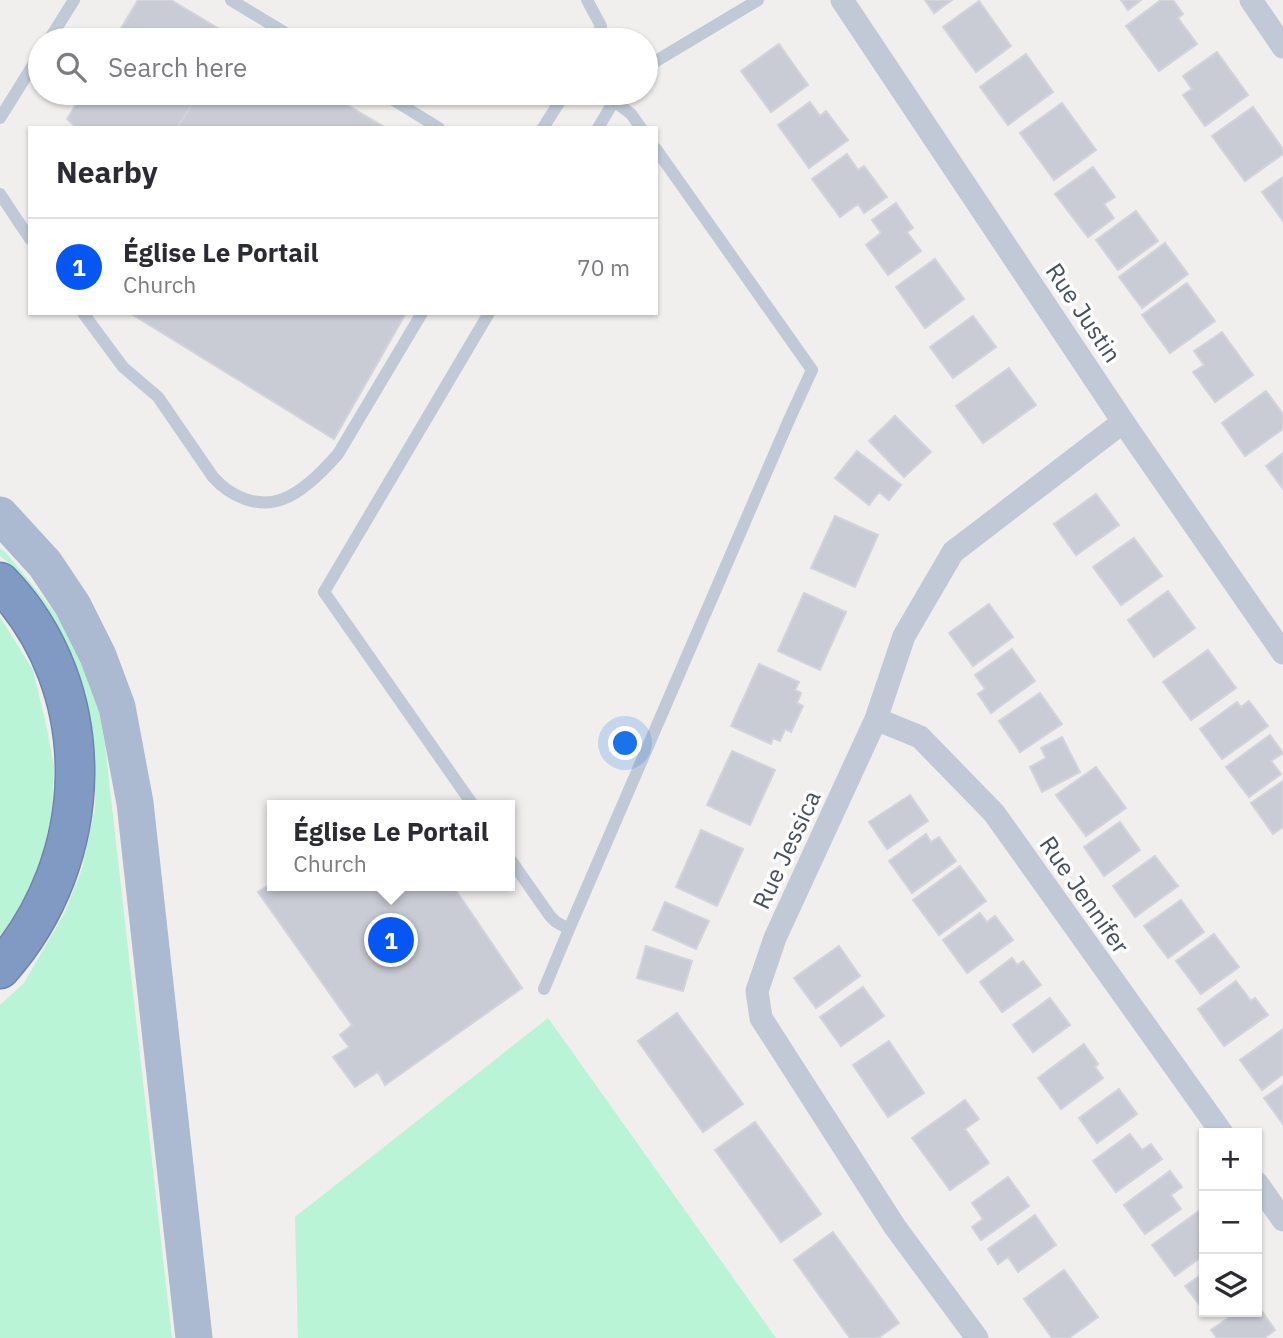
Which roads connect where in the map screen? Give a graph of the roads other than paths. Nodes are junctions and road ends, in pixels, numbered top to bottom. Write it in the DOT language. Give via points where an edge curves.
graph roads {
  1 [pos="74,0"];
  2 [pos="231,0"];
  3 [pos="587,0"];
  4 [pos="758,0"];
  5 [pos="842,0"];
  6 [pos="1251,0"];
  7 [pos="56,28"];
  8 [pos="277,28"];
  9 [pos="600,28"];
  10 [pos="1283,47"];
  11 [pos="658,60"];
  12 [pos="28,73"];
  13 [pos="402,105"];
  14 [pos="558,105"];
  15 [pos="612,105"];
  16 [pos="624,105"];
  17 [pos="0,118"];
  18 [pos="436,126"];
  19 [pos="545,126"];
  20 [pos="599,126"];
  21 [pos="640,126"];
  22 [pos="658,152"];
  23 [pos="0,194"];
  24 [pos="28,236"];
  25 [pos="84,315"];
  26 [pos="421,315"];
  27 [pos="488,315"];
  28 [pos="1123,422"];
  29 [pos="0,514"];
  30 [pos="0,582"];
  31 [pos="1283,653"];
  32 [pos="876,719"];
  33 [pos="470,800"];
  34 [pos="515,866"];
  35 [pos="569,929"];
  36 [pos="0,969"];
  37 [pos="544,989"];
  38 [pos="1218,1128"];
  39 [pos="1262,1190"];
  40 [pos="1283,1220"];
  41 [pos="194,1338"];
  42 [pos="977,1338"];
  1 -- 7 [label="lane"];
  2 -- 8 [label="lane"];
  3 -- 9 [label="lane"];
  4 -- 11 [label="lane"];
  5 -- 28 [label="street, Rue Justin"];
  6 -- 10 [label="street"];
  12 -- 17 [label="lane"];
  13 -- 18 [label="lane"];
  14 -- 19 [label="lane"];
  15 -- 20 [label="lane"];
  16 -- 21 [label="lane"];
  22 -- 35 [label="lane" via="812,370"];
  23 -- 24 [label="lane"];
  25 -- 26 [label="lane" via="123,367 158,397 222,487 242,499 271,502 310,482 338,454"];
  27 -- 33 [label="lane" via="324,592"];
  28 -- 31 [label="street, Rue Justin"];
  28 -- 32 [label="street, Rue Jessica" via="953,552 904,636"];
  29 -- 41 [label="main road" via="45,564 73,606 117,707 135,803"];
  30 -- 36 [label="highway" via="35,627 56,672 76,765 64,856 36,918"];
  32 -- 38 [label="street, Rue Jennifer" via="920,737 994,813"];
  32 -- 42 [label="street, Rue Jessica" via="775,938 757,991 761,1018 895,1227"];
  34 -- 35 [label="lane" via="550,916"];
  35 -- 37 [label="lane"];
  39 -- 40 [label="street"];
}
